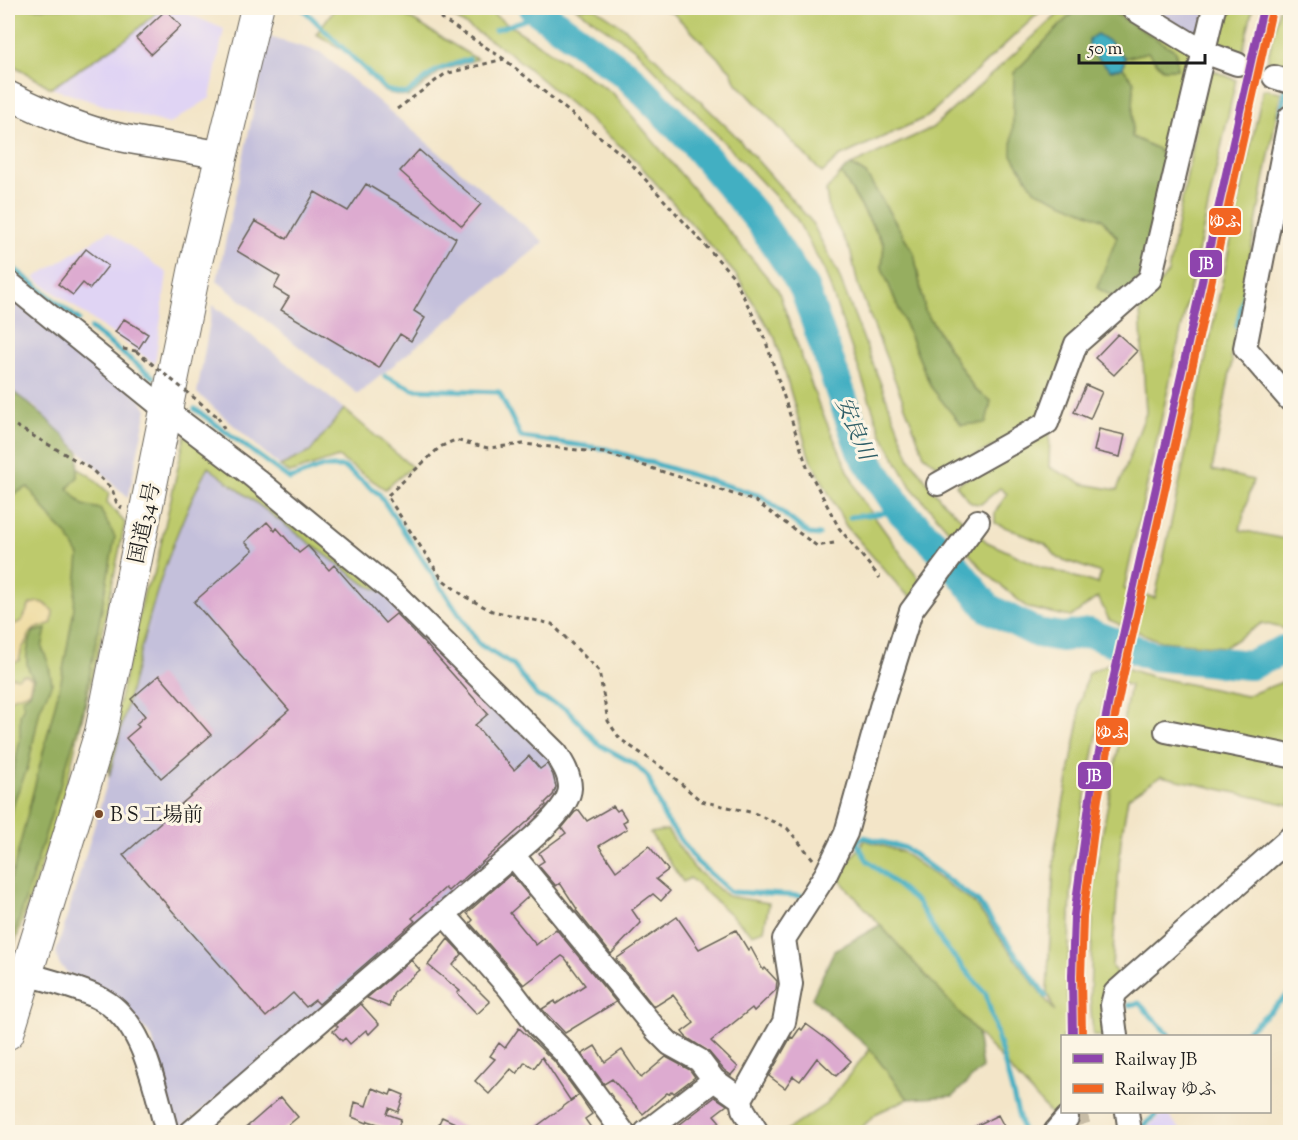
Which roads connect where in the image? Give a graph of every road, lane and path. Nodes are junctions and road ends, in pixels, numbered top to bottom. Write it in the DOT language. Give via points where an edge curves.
graph roads {
  1 [pos="257,8"];
  2 [pos="425,8"];
  3 [pos="1132,8"];
  4 [pos="1214,8"];
  5 [pos="1204,52"];
  6 [pos="504,59"];
  7 [pos="1237,64"];
  8 [pos="8,95"];
  9 [pos="397,110"];
  10 [pos="1290,117"];
  11 [pos="223,156"];
  12 [pos="8,282"];
  13 [pos="136,351"];
  14 [pos="1290,400"];
  15 [pos="167,411"];
  16 [pos="219,417"];
  17 [pos="16,426"];
  18 [pos="938,484"];
  19 [pos="145,518"];
  20 [pos="975,524"];
  21 [pos="834,543"];
  22 [pos="880,578"];
  23 [pos="1166,731"];
  24 [pos="1290,756"];
  25 [pos="1290,838"];
  26 [pos="513,855"];
  27 [pos="826,874"];
  28 [pos="444,914"];
  29 [pos="27,974"];
  30 [pos="8,1033"];
  31 [pos="1116,1035"];
  32 [pos="714,1080"];
  33 [pos="741,1099"];
  34 [pos="1127,1113"];
  35 [pos="167,1132"];
  36 [pos="191,1132"];
  37 [pos="623,1132"];
  38 [pos="646,1132"];
  39 [pos="757,1132"];
  40 [pos="1130,1132"];
  1 -- 11 [label="highway, 国道34号"];
  2 -- 6 [label="path"];
  3 -- 5 [label="street"];
  4 -- 5 [label="street"];
  5 -- 7 [label="street"];
  5 -- 18 [label="street" via="1150,279 1076,344 1047,423"];
  6 -- 9 [label="path" via="445,74"];
  6 -- 22 [label="path" via="626,158 733,276 765,339 807,467 838,528"];
  8 -- 11 [label="main road" via="55,118 122,138"];
  10 -- 14 [label="street" via="1245,348"];
  11 -- 15 [label="highway, 国道34号" via="196,262"];
  12 -- 15 [label="street"];
  13 -- 16 [label="path, bridge"];
  15 -- 19 [label="highway, 国道34号"];
  15 -- 26 [label="street" via="390,589 556,753 566,770 570,788 567,800"];
  17 -- 19 [label="path" via="91,469 112,489 117,504 129,515"];
  19 -- 29 [label="highway, 国道34号" via="101,732"];
  20 -- 27 [label="street" via="911,611 846,833"];
  21 -- 27 [label="path" via="817,546 755,501 604,453 523,444 489,448 455,440 440,447 387,496 442,579 492,611 552,624 599,671 608,721 620,739 701,801 754,813 788,828"];
  23 -- 24 [label="street"];
  25 -- 31 [label="street" via="1115,993 1112,1005"];
  26 -- 28 [label="street"];
  26 -- 32 [label="street" via="657,1031 670,1044 699,1060"];
  27 -- 33 [label="street" via="784,939 791,984 784,1022"];
  28 -- 36 [label="street"];
  28 -- 37 [label="street" via="564,1052"];
  29 -- 30 [label="highway, 国道34号"];
  29 -- 35 [label="street" via="98,997 123,1014 138,1038"];
  32 -- 33 [label="street"];
  32 -- 38 [label="street"];
  33 -- 39 [label="street"];
  34 -- 40 [label="street"];
}
